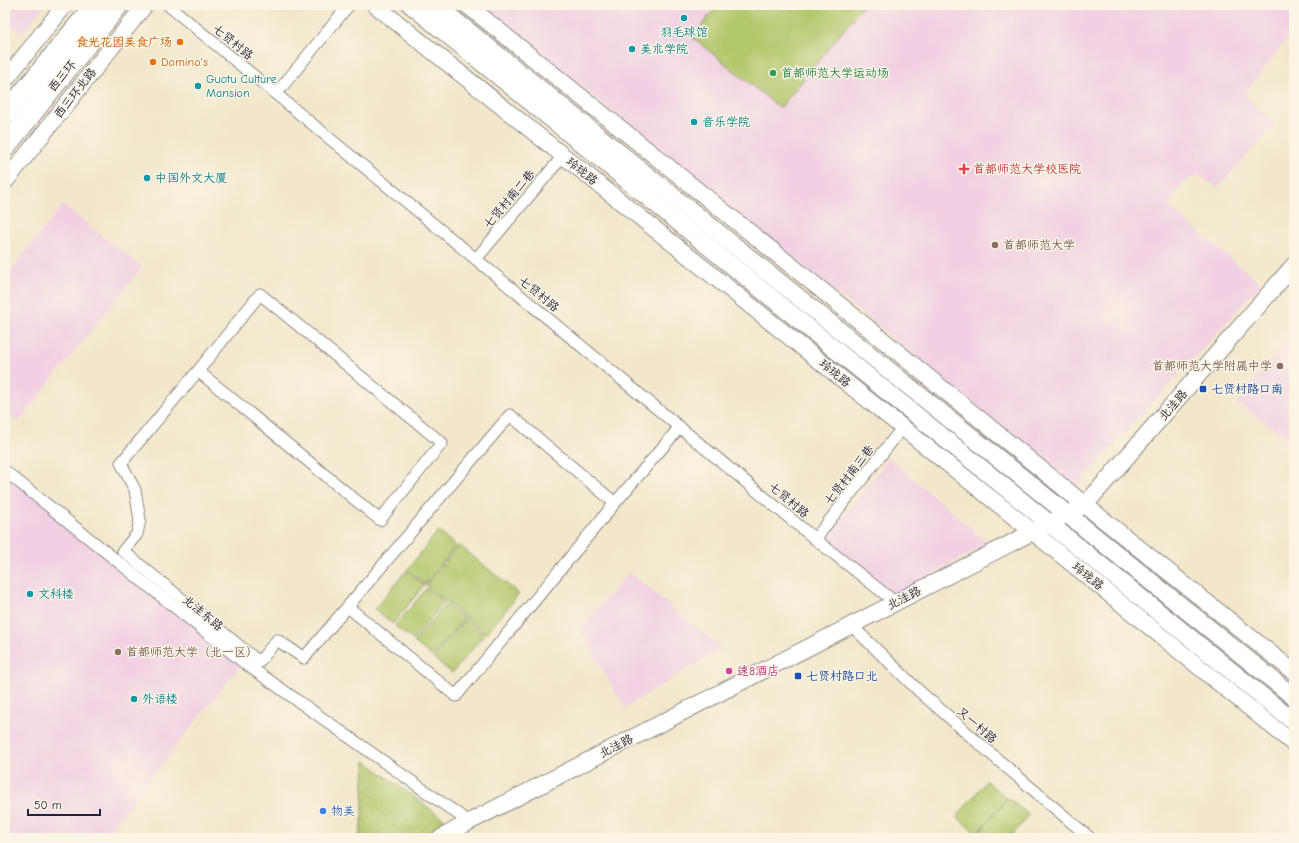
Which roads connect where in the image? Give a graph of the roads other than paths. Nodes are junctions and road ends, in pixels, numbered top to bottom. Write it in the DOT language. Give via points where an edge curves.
graph roads {
  1 [pos="65,5"];
  2 [pos="118,5"];
  3 [pos="145,5"];
  4 [pos="168,5"];
  5 [pos="349,5"];
  6 [pos="374,5"];
  7 [pos="411,5"];
  8 [pos="436,5"];
  9 [pos="467,5"];
  10 [pos="95,14"];
  11 [pos="5,80"];
  12 [pos="276,94"];
  13 [pos="5,116"];
  14 [pos="5,147"];
  15 [pos="562,156"];
  16 [pos="5,182"];
  17 [pos="476,259"];
  18 [pos="1294,265"];
  19 [pos="198,371"];
  20 [pos="680,427"];
  21 [pos="903,427"];
  22 [pos="5,472"];
  23 [pos="615,503"];
  24 [pos="1085,505"];
  25 [pos="1066,514"];
  26 [pos="1050,523"];
  27 [pos="1033,532"];
  28 [pos="815,538"];
  29 [pos="895,602"];
  30 [pos="348,607"];
  31 [pos="851,625"];
  32 [pos="1237,651"];
  33 [pos="1217,658"];
  34 [pos="1294,673"];
  35 [pos="1294,697"];
  36 [pos="1243,702"];
  37 [pos="1294,722"];
  38 [pos="1294,744"];
  39 [pos="469,822"];
  40 [pos="441,838"];
  41 [pos="1090,838"];
  1 -- 11 [label="street"];
  2 -- 10 [label="highway, 西三环"];
  3 -- 16 [label="street, 西三环北路"];
  4 -- 12 [label="street, 七贤村路"];
  5 -- 12 [label="street"];
  6 -- 15 [label="street, 玲珑路"];
  7 -- 26 [label="main road, 玲珑路"];
  8 -- 25 [label="main road"];
  9 -- 24 [label="street"];
  10 -- 13 [label="highway, 西三环"];
  10 -- 14 [label="highway, 西三环"];
  12 -- 17 [label="street, 七贤村路"];
  15 -- 17 [label="street, 七贤村南二巷"];
  15 -- 21 [label="street, 玲珑路"];
  17 -- 20 [label="street, 七贤村路"];
  18 -- 24 [label="street, 北洼路"];
  19 -- 19 [label="street" via="260,294 442,443 380,520"];
  19 -- 30 [label="street" via="121,463 135,490 140,520 137,534 123,551 259,662 276,640 304,658"];
  20 -- 23 [label="street"];
  20 -- 28 [label="street, 七贤村路"];
  21 -- 27 [label="street, 玲珑路"];
  21 -- 28 [label="street, 七贤村南三巷"];
  22 -- 39 [label="street, 北洼东路" via="244,662"];
  23 -- 30 [label="street" via="510,415"];
  23 -- 30 [label="street" via="456,696"];
  24 -- 25 [label="street, 北洼路"];
  24 -- 34 [label="street"];
  25 -- 26 [label="street, 北洼路"];
  25 -- 32 [label="main road"];
  26 -- 27 [label="street, 北洼路"];
  26 -- 33 [label="main road, 玲珑路"];
  27 -- 29 [label="street, 北洼路"];
  27 -- 36 [label="street, 玲珑路"];
  28 -- 29 [label="street, 七贤村路"];
  29 -- 31 [label="street, 北洼路"];
  31 -- 39 [label="street, 北洼路"];
  31 -- 41 [label="street, 又一村路" via="919,691"];
  32 -- 34 [label="street"];
  32 -- 35 [label="main road"];
  33 -- 36 [label="street"];
  33 -- 37 [label="main road, 玲珑路"];
  36 -- 38 [label="street, 玲珑路"];
  39 -- 40 [label="street, 北洼路"];
}
